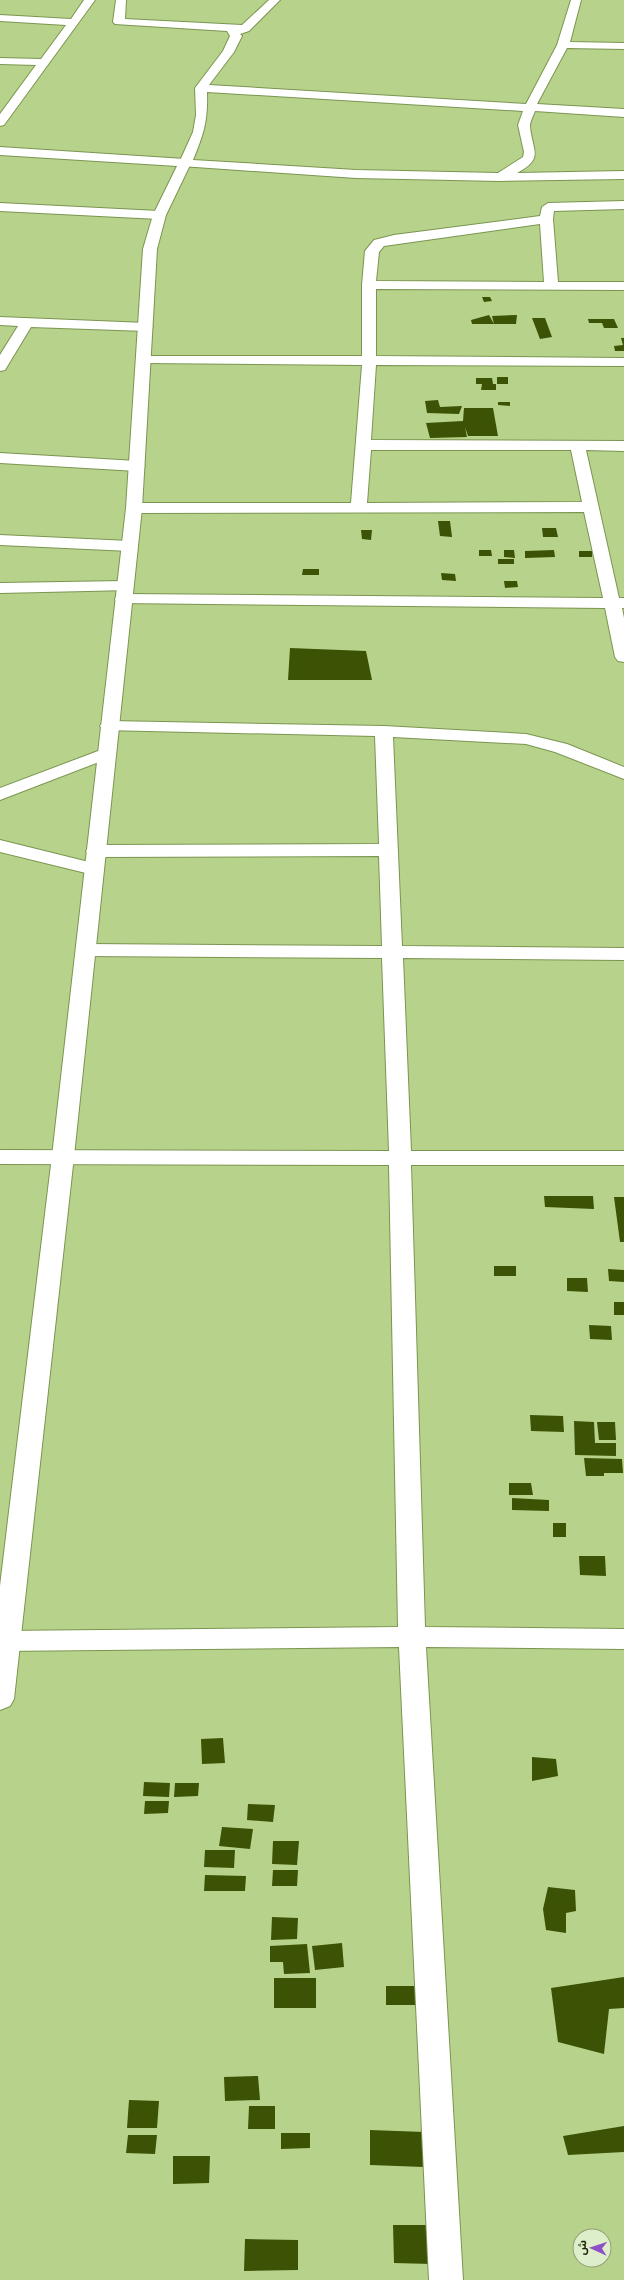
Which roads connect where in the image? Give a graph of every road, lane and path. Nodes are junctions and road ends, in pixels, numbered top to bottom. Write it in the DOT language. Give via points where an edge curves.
graph roads {
  1 [pos="90,0"];
  2 [pos="121,0"];
  3 [pos="275,0"];
  4 [pos="576,0"];
  5 [pos="0,18"];
  6 [pos="72,22"];
  7 [pos="245,28"];
  8 [pos="563,45"];
  9 [pos="624,46"];
  10 [pos="0,61"];
  11 [pos="42,62"];
  12 [pos="201,88"];
  13 [pos="530,107"];
  14 [pos="624,113"];
  15 [pos="0,122"];
  16 [pos="0,151"];
  17 [pos="185,163"];
  18 [pos="624,175"];
  19 [pos="500,177"];
  20 [pos="624,205"];
  21 [pos="0,207"];
  22 [pos="159,215"];
  23 [pos="546,219"];
  24 [pos="369,285"];
  25 [pos="551,286"];
  26 [pos="624,286"];
  27 [pos="0,321"];
  28 [pos="27,322"];
  29 [pos="146,327"];
  30 [pos="144,360"];
  31 [pos="369,361"];
  32 [pos="624,362"];
  33 [pos="0,368"];
  34 [pos="363,445"];
  35 [pos="624,446"];
  36 [pos="578,447"];
  37 [pos="0,458"];
  38 [pos="137,466"];
  39 [pos="359,507"];
  40 [pos="591,507"];
  41 [pos="134,508"];
  42 [pos="0,540"];
  43 [pos="130,546"];
  44 [pos="0,588"];
  45 [pos="124,593"];
  46 [pos="618,603"];
  47 [pos="624,657"];
  48 [pos="109,726"];
  49 [pos="384,731"];
  50 [pos="106,753"];
  51 [pos="624,773"];
  52 [pos="0,794"];
  53 [pos="0,846"];
  54 [pos="388,850"];
  55 [pos="95,860"];
  56 [pos="86,950"];
  57 [pos="392,953"];
  58 [pos="624,954"];
  59 [pos="64,1156"];
  60 [pos="0,1157"];
  61 [pos="400,1157"];
  62 [pos="624,1158"];
  63 [pos="412,1637"];
  64 [pos="624,1638"];
  65 [pos="3,1641"];
  66 [pos="0,1699"];
  67 [pos="446,2280"];
  1 -- 6 [label="street"];
  2 -- 7 [label="street" via="119,22"];
  3 -- 7 [label="street"];
  4 -- 8 [label="street"];
  5 -- 6 [label="street"];
  6 -- 11 [label="street"];
  7 -- 12 [label="street" via="232,32 236,36 228,52"];
  8 -- 9 [label="street"];
  8 -- 13 [label="street"];
  10 -- 11 [label="street"];
  11 -- 15 [label="street"];
  12 -- 13 [label="street"];
  12 -- 17 [label="street" via="202,116 199,132"];
  13 -- 14 [label="street"];
  13 -- 19 [label="street" via="524,125 529,158 524,164"];
  16 -- 17 [label="street"];
  17 -- 19 [label="street" via="356,174"];
  17 -- 22 [label="street"];
  18 -- 19 [label="street"];
  20 -- 23 [label="street" via="548,207"];
  21 -- 22 [label="street"];
  22 -- 29 [label="street" via="152,232 150,249"];
  23 -- 24 [label="street" via="379,244 372,251"];
  23 -- 25 [label="street"];
  24 -- 25 [label="street"];
  24 -- 31 [label="street"];
  25 -- 26 [label="street"];
  27 -- 28 [label="street"];
  28 -- 29 [label="street"];
  28 -- 33 [label="street"];
  29 -- 30 [label="street"];
  30 -- 31 [label="street"];
  30 -- 38 [label="street"];
  31 -- 32 [label="street"];
  31 -- 34 [label="street"];
  34 -- 36 [label="street"];
  34 -- 39 [label="street"];
  35 -- 36 [label="street"];
  36 -- 40 [label="street"];
  37 -- 38 [label="street"];
  38 -- 41 [label="street"];
  39 -- 40 [label="street"];
  39 -- 41 [label="street"];
  40 -- 46 [label="street"];
  41 -- 43 [label="street"];
  42 -- 43 [label="street"];
  43 -- 45 [label="street"];
  44 -- 45 [label="street"];
  45 -- 46 [label="street"];
  45 -- 48 [label="street"];
  46 -- 47 [label="street"];
  48 -- 49 [label="street"];
  48 -- 50 [label="street"];
  49 -- 51 [label="street" via="526,740 561,748"];
  49 -- 54 [label="street"];
  50 -- 52 [label="street"];
  50 -- 55 [label="street"];
  53 -- 55 [label="street"];
  54 -- 55 [label="street"];
  54 -- 57 [label="street"];
  55 -- 56 [label="street"];
  56 -- 57 [label="street"];
  56 -- 59 [label="street"];
  57 -- 58 [label="street"];
  57 -- 61 [label="street"];
  59 -- 60 [label="street"];
  59 -- 61 [label="street"];
  59 -- 65 [label="street"];
  61 -- 62 [label="street"];
  61 -- 63 [label="street"];
  63 -- 64 [label="street"];
  63 -- 65 [label="street"];
  63 -- 67 [label="street"];
  65 -- 66 [label="street"];
}
